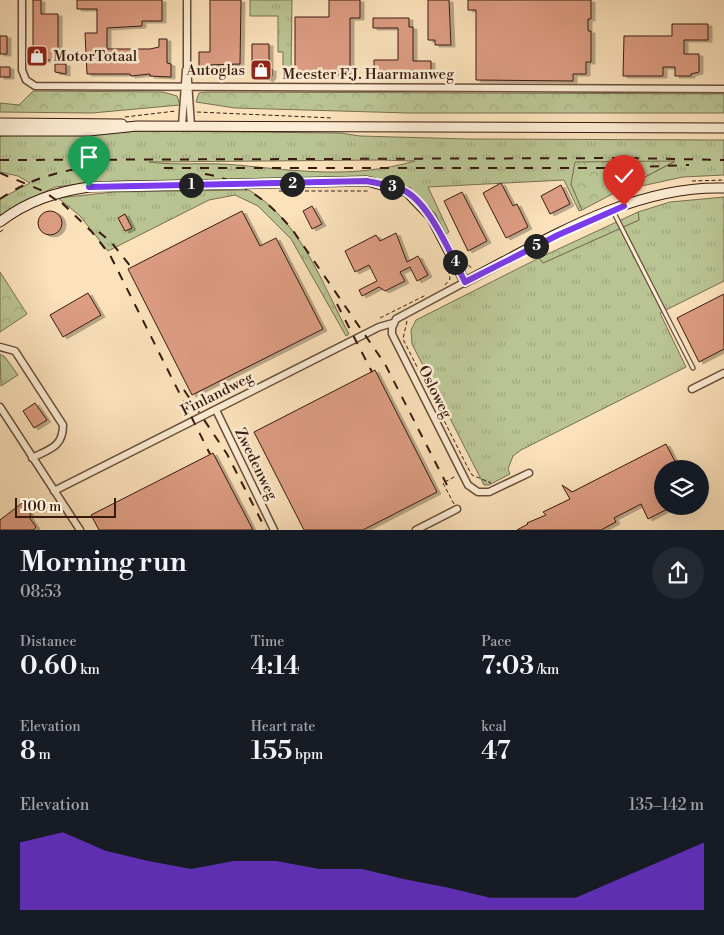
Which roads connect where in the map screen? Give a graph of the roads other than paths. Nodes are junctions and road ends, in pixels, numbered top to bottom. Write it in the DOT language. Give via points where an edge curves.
graph roads {
  1 [pos="22,0"];
  2 [pos="187,0"];
  3 [pos="187,88"];
  4 [pos="724,89"];
  5 [pos="0,123"];
  6 [pos="137,126"];
  7 [pos="187,126"];
  8 [pos="724,128"];
  9 [pos="0,131"];
  10 [pos="724,188"];
  11 [pos="612,210"];
  12 [pos="4,224"];
  13 [pos="465,282"];
  14 [pos="393,323"];
  15 [pos="0,347"];
  16 [pos="693,368"];
  17 [pos="724,373"];
  18 [pos="692,389"];
  19 [pos="0,407"];
  20 [pos="216,410"];
  21 [pos="32,458"];
  22 [pos="529,473"];
  23 [pos="54,492"];
  24 [pos="457,510"];
  25 [pos="80,530"];
  26 [pos="274,530"];
  27 [pos="416,530"];
  1 -- 3 [label="street, Meester F.J. Haarmanweg" via="22,70 26,80 41,87"];
  2 -- 3 [label="street"];
  3 -- 4 [label="street, Meester F.J. Haarmanweg"];
  3 -- 7 [label="street"];
  5 -- 6 [label="main road" via="108,122"];
  6 -- 7 [label="main road"];
  6 -- 9 [label="main road" via="89,131"];
  7 -- 8 [label="main road"];
  10 -- 11 [label="main road" via="674,190"];
  11 -- 13 [label="main road"];
  11 -- 16 [label="lane"];
  12 -- 13 [label="main road" via="33,201 89,187 367,181 406,192 413,198 431,217"];
  13 -- 14 [label="street" via="404,310"];
  14 -- 20 [label="street, Finlandweg" via="379,327"];
  14 -- 22 [label="street, Osloweg" via="394,339 468,485 478,492 489,492"];
  15 -- 21 [label="street" via="15,351 63,425 63,437 56,446"];
  17 -- 18 [label="street"];
  19 -- 21 [label="street"];
  20 -- 23 [label="street, Finlandweg"];
  20 -- 26 [label="street, Zwedenweg"];
  21 -- 23 [label="street"];
  23 -- 25 [label="street"];
  24 -- 27 [label="street"];
}
